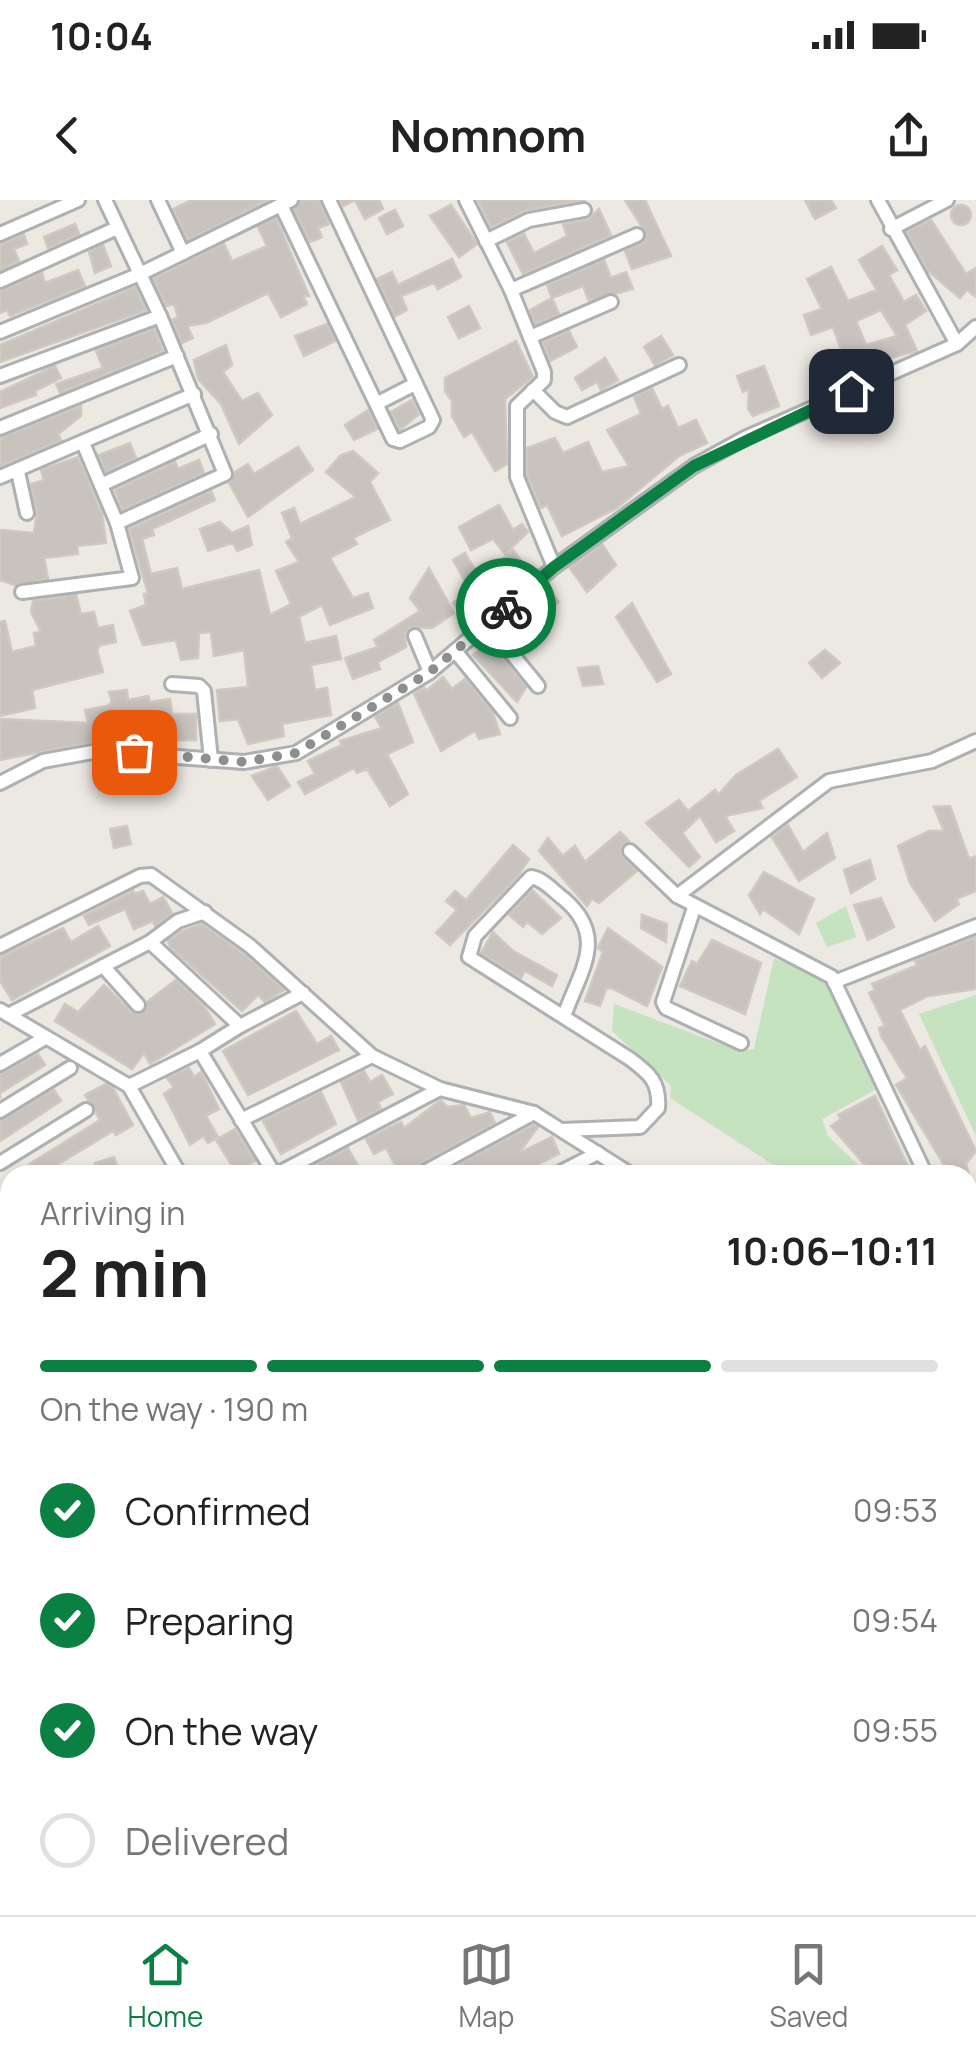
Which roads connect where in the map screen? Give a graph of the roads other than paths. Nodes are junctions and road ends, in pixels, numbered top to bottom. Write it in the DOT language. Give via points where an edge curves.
graph roads {
  1 [pos="78,200"];
  2 [pos="105,200"];
  3 [pos="158,200"];
  4 [pos="328,200"];
  5 [pos="466,200"];
  6 [pos="878,200"];
  7 [pos="948,200"];
  8 [pos="286,202"];
  9 [pos="584,210"];
  10 [pos="117,228"];
  11 [pos="892,229"];
  12 [pos="0,234"];
  13 [pos="638,235"];
  14 [pos="486,241"];
  15 [pos="184,253"];
  16 [pos="140,274"];
  17 [pos="0,281"];
  18 [pos="511,290"];
  19 [pos="611,302"];
  20 [pos="160,316"];
  21 [pos="976,327"];
  22 [pos="0,332"];
  23 [pos="530,337"];
  24 [pos="957,344"];
  25 [pos="177,356"];
  26 [pos="680,365"];
  27 [pos="0,376"];
  28 [pos="414,384"];
  29 [pos="533,390"];
  30 [pos="194,394"];
  31 [pos="378,403"];
  32 [pos="0,428"];
  33 [pos="211,434"];
  34 [pos="83,443"];
  35 [pos="18,472"];
  36 [pos="0,477"];
  37 [pos="101,485"];
  38 [pos="27,513"];
  39 [pos="116,524"];
  40 [pos="554,567"];
  41 [pos="481,575"];
  42 [pos="22,592"];
  43 [pos="506,608"];
  44 [pos="488,622"];
  45 [pos="415,636"];
  46 [pos="456,652"];
  47 [pos="430,672"];
  48 [pos="172,684"];
  49 [pos="538,686"];
  50 [pos="510,718"];
  51 [pos="976,740"];
  52 [pos="210,760"];
  53 [pos="0,784"];
  54 [pos="630,851"];
  55 [pos="677,896"];
  56 [pos="694,908"];
  57 [pos="206,912"];
  58 [pos="976,926"];
  59 [pos="150,942"];
  60 [pos="0,946"];
  61 [pos="103,966"];
  62 [pos="834,982"];
  63 [pos="303,992"];
  64 [pos="138,1005"];
  65 [pos="4,1013"];
  66 [pos="564,1016"];
  67 [pos="240,1026"];
  68 [pos="45,1038"];
  69 [pos="741,1044"];
  70 [pos="200,1051"];
  71 [pos="372,1056"];
  72 [pos="0,1064"];
  73 [pos="70,1068"];
  74 [pos="129,1086"];
  75 [pos="440,1088"];
  76 [pos="86,1110"];
  77 [pos="0,1111"];
  78 [pos="534,1113"];
  79 [pos="241,1120"];
  80 [pos="560,1130"];
  81 [pos="598,1153"];
  82 [pos="454,1157"];
  83 [pos="0,1163"];
  84 [pos="175,1165"];
  85 [pos="269,1165"];
  86 [pos="294,1165"];
  87 [pos="438,1165"];
  88 [pos="457,1165"];
  89 [pos="575,1165"];
  90 [pos="617,1165"];
  91 [pos="921,1165"];
  1 -- 12 [label="street"];
  2 -- 10 [label="street"];
  3 -- 15 [label="street"];
  4 -- 28 [label="street"];
  5 -- 14 [label="street"];
  6 -- 11 [label="street"];
  7 -- 11 [label="street"];
  8 -- 15 [label="street"];
  8 -- 31 [label="street"];
  9 -- 14 [label="street" via="529,220"];
  10 -- 16 [label="street"];
  10 -- 17 [label="street"];
  11 -- 24 [label="street"];
  13 -- 18 [label="street"];
  14 -- 18 [label="street"];
  15 -- 16 [label="street"];
  16 -- 20 [label="street"];
  16 -- 22 [label="street"];
  18 -- 23 [label="street"];
  19 -- 23 [label="street"];
  20 -- 25 [label="street"];
  20 -- 27 [label="street"];
  21 -- 24 [label="street"];
  23 -- 29 [label="street" via="544,376"];
  24 -- 40 [label="street" via="721,451"];
  25 -- 30 [label="street"];
  25 -- 32 [label="street"];
  26 -- 29 [label="street" via="567,417"];
  28 -- 31 [label="street"];
  28 -- 31 [label="street" via="433,420 429,427 395,441"];
  29 -- 40 [label="street" via="517,406 516,473"];
  30 -- 33 [label="street"];
  30 -- 34 [label="street"];
  33 -- 37 [label="street"];
  33 -- 39 [label="street" via="225,474"];
  34 -- 35 [label="street"];
  34 -- 37 [label="street"];
  35 -- 36 [label="street"];
  35 -- 38 [label="street"];
  37 -- 39 [label="street"];
  39 -- 42 [label="street" via="132,578"];
  40 -- 43 [label="street"];
  41 -- 43 [label="street"];
  43 -- 44 [label="street"];
  44 -- 46 [label="street"];
  44 -- 49 [label="street"];
  45 -- 47 [label="street"];
  46 -- 47 [label="street"];
  46 -- 50 [label="street"];
  47 -- 52 [label="street" via="296,753"];
  48 -- 52 [label="street" via="204,691"];
  51 -- 55 [label="street" via="932,761 828,781"];
  52 -- 53 [label="street" via="98,751 43,761"];
  54 -- 55 [label="street"];
  55 -- 56 [label="street"];
  56 -- 62 [label="street" via="822,970"];
  56 -- 69 [label="street" via="663,1002"];
  57 -- 59 [label="street" via="178,921"];
  57 -- 60 [label="street" via="142,875"];
  57 -- 63 [label="street"];
  58 -- 62 [label="street"];
  59 -- 61 [label="street"];
  59 -- 67 [label="street"];
  61 -- 64 [label="street"];
  61 -- 65 [label="street"];
  62 -- 91 [label="street"];
  63 -- 67 [label="street"];
  63 -- 71 [label="street"];
  65 -- 68 [label="street"];
  66 -- 66 [label="street" via="589,929 571,906 531,877 468,952 478,967"];
  66 -- 80 [label="street" via="647,1071 659,1097 658,1108 640,1126"];
  67 -- 70 [label="street"];
  68 -- 72 [label="street"];
  68 -- 74 [label="street"];
  70 -- 74 [label="street"];
  70 -- 79 [label="street"];
  71 -- 75 [label="street"];
  71 -- 79 [label="street"];
  73 -- 77 [label="street"];
  74 -- 84 [label="street"];
  75 -- 78 [label="street"];
  75 -- 86 [label="street"];
  76 -- 83 [label="street"];
  78 -- 80 [label="street"];
  78 -- 82 [label="street"];
  79 -- 85 [label="street"];
  80 -- 81 [label="street"];
  81 -- 89 [label="street"];
  81 -- 90 [label="street"];
  82 -- 87 [label="street"];
  82 -- 88 [label="street"];
}
